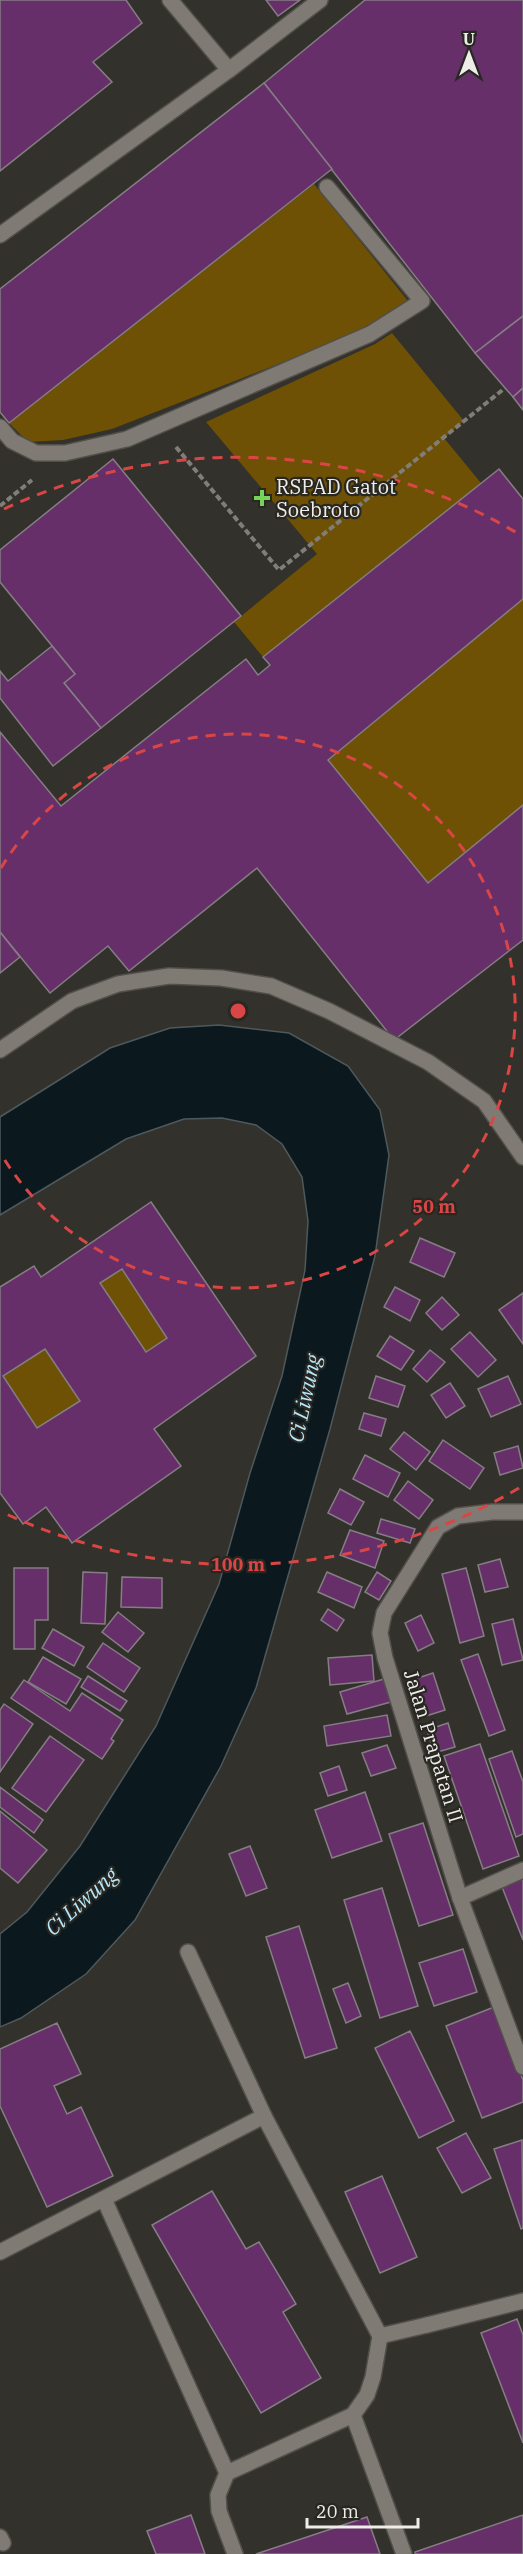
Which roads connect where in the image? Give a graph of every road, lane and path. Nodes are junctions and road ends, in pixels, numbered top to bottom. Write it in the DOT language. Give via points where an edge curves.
graph roads {
  1 [pos="170,0"];
  2 [pos="320,0"];
  3 [pos="229,70"];
  4 [pos="327,187"];
  5 [pos="0,235"];
  6 [pos="505,388"];
  7 [pos="158,426"];
  8 [pos="0,427"];
  9 [pos="0,1050"];
  10 [pos="523,1157"];
  11 [pos="523,1512"];
  12 [pos="523,1870"];
  13 [pos="460,1898"];
  14 [pos="188,1952"];
  15 [pos="523,2067"];
  16 [pos="264,2116"];
  17 [pos="104,2199"];
  18 [pos="0,2252"];
  19 [pos="523,2301"];
  20 [pos="380,2337"];
  21 [pos="353,2415"];
  22 [pos="227,2473"];
  23 [pos="235,2554"];
  24 [pos="405,2554"];
  1 -- 3 [label="street"];
  2 -- 3 [label="street"];
  3 -- 5 [label="street"];
  4 -- 7 [label="street" via="422,301 370,334"];
  6 -- 7 [label="path" via="279,570"];
  7 -- 8 [label="street" via="127,439 65,453 36,453 12,441"];
  9 -- 10 [label="street" via="72,1001 118,984 169,976 221,978 271,986 428,1062 484,1101"];
  11 -- 13 [label="street, Jalan Prapatan II" via="458,1516 438,1527 384,1613 380,1633"];
  12 -- 13 [label="street"];
  13 -- 15 [label="street, Jalan Prapatan II"];
  14 -- 16 [label="street"];
  16 -- 17 [label="street"];
  16 -- 20 [label="street"];
  17 -- 18 [label="street"];
  17 -- 22 [label="street"];
  19 -- 20 [label="street"];
  20 -- 21 [label="street" via="374,2377"];
  21 -- 22 [label="street"];
  21 -- 24 [label="street"];
  22 -- 23 [label="street" via="218,2495 219,2511"];
}
